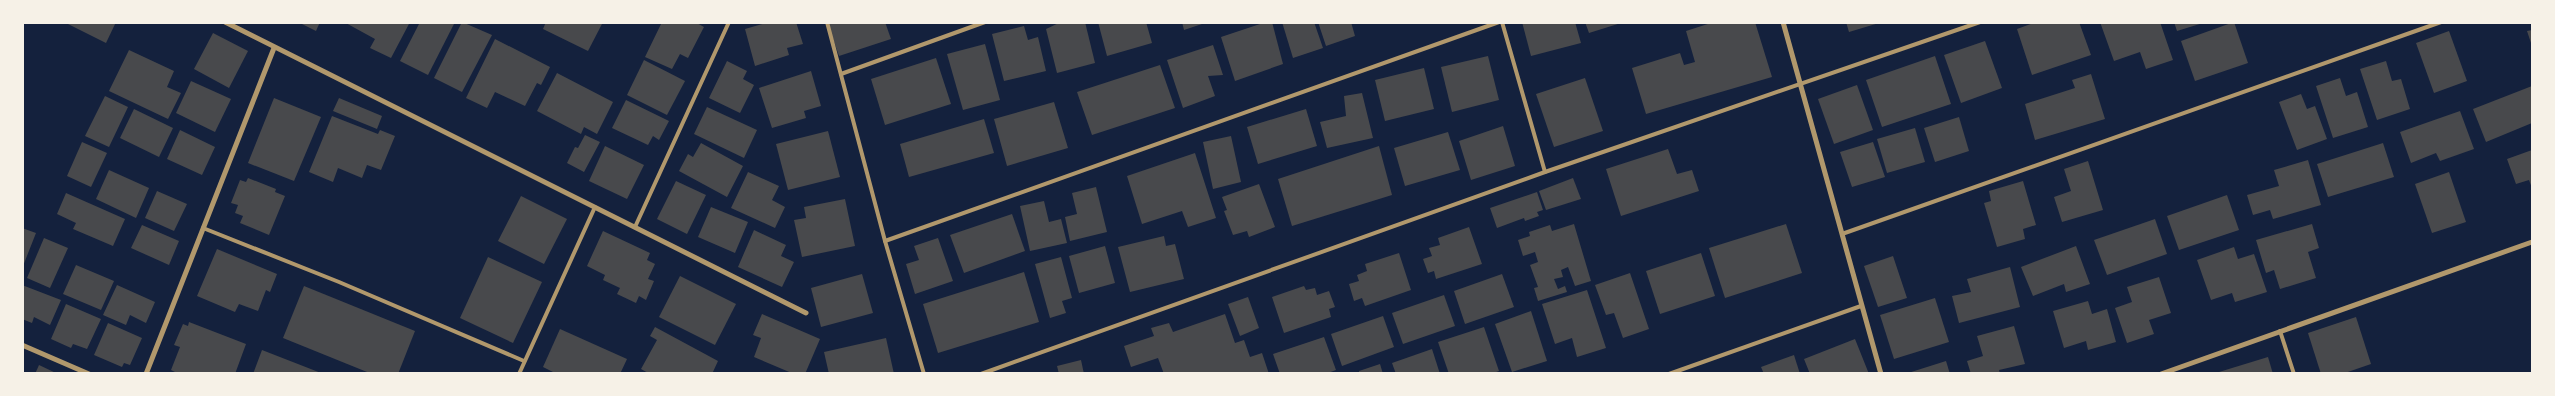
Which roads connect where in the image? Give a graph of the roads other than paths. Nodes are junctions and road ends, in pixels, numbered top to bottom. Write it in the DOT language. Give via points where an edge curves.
graph roads {
  1 [pos="224,22"];
  2 [pos="729,22"];
  3 [pos="827,22"];
  4 [pos="985,22"];
  5 [pos="1501,22"];
  6 [pos="1783,22"];
  7 [pos="1980,22"];
  8 [pos="2441,22"];
  9 [pos="274,48"];
  10 [pos="841,74"];
  11 [pos="1801,85"];
  12 [pos="1545,172"];
  13 [pos="595,207"];
  14 [pos="635,227"];
  15 [pos="203,228"];
  16 [pos="1840,235"];
  17 [pos="885,241"];
  18 [pos="2532,242"];
  19 [pos="1861,306"];
  20 [pos="806,313"];
  21 [pos="2280,331"];
  22 [pos="22,346"];
  23 [pos="524,361"];
  24 [pos="89,374"];
  25 [pos="146,374"];
  26 [pos="519,374"];
  27 [pos="924,374"];
  28 [pos="981,374"];
  29 [pos="1669,374"];
  30 [pos="1881,374"];
  31 [pos="2161,374"];
  32 [pos="2294,374"];
  1 -- 9 [label="street"];
  2 -- 14 [label="lane"];
  3 -- 10 [label="lane"];
  4 -- 10 [label="lane"];
  5 -- 12 [label="lane"];
  5 -- 17 [label="lane"];
  6 -- 11 [label="street"];
  7 -- 11 [label="lane"];
  8 -- 16 [label="lane"];
  9 -- 13 [label="street"];
  9 -- 15 [label="street"];
  10 -- 17 [label="lane"];
  11 -- 12 [label="lane"];
  11 -- 16 [label="street"];
  12 -- 28 [label="lane"];
  13 -- 14 [label="street"];
  13 -- 23 [label="lane"];
  14 -- 20 [label="street"];
  15 -- 23 [label="lane"];
  15 -- 25 [label="street"];
  16 -- 19 [label="street"];
  17 -- 27 [label="lane"];
  18 -- 21 [label="street"];
  19 -- 29 [label="lane"];
  19 -- 30 [label="street"];
  21 -- 31 [label="street"];
  21 -- 32 [label="lane"];
  22 -- 24 [label="street"];
  23 -- 26 [label="lane"];
}
